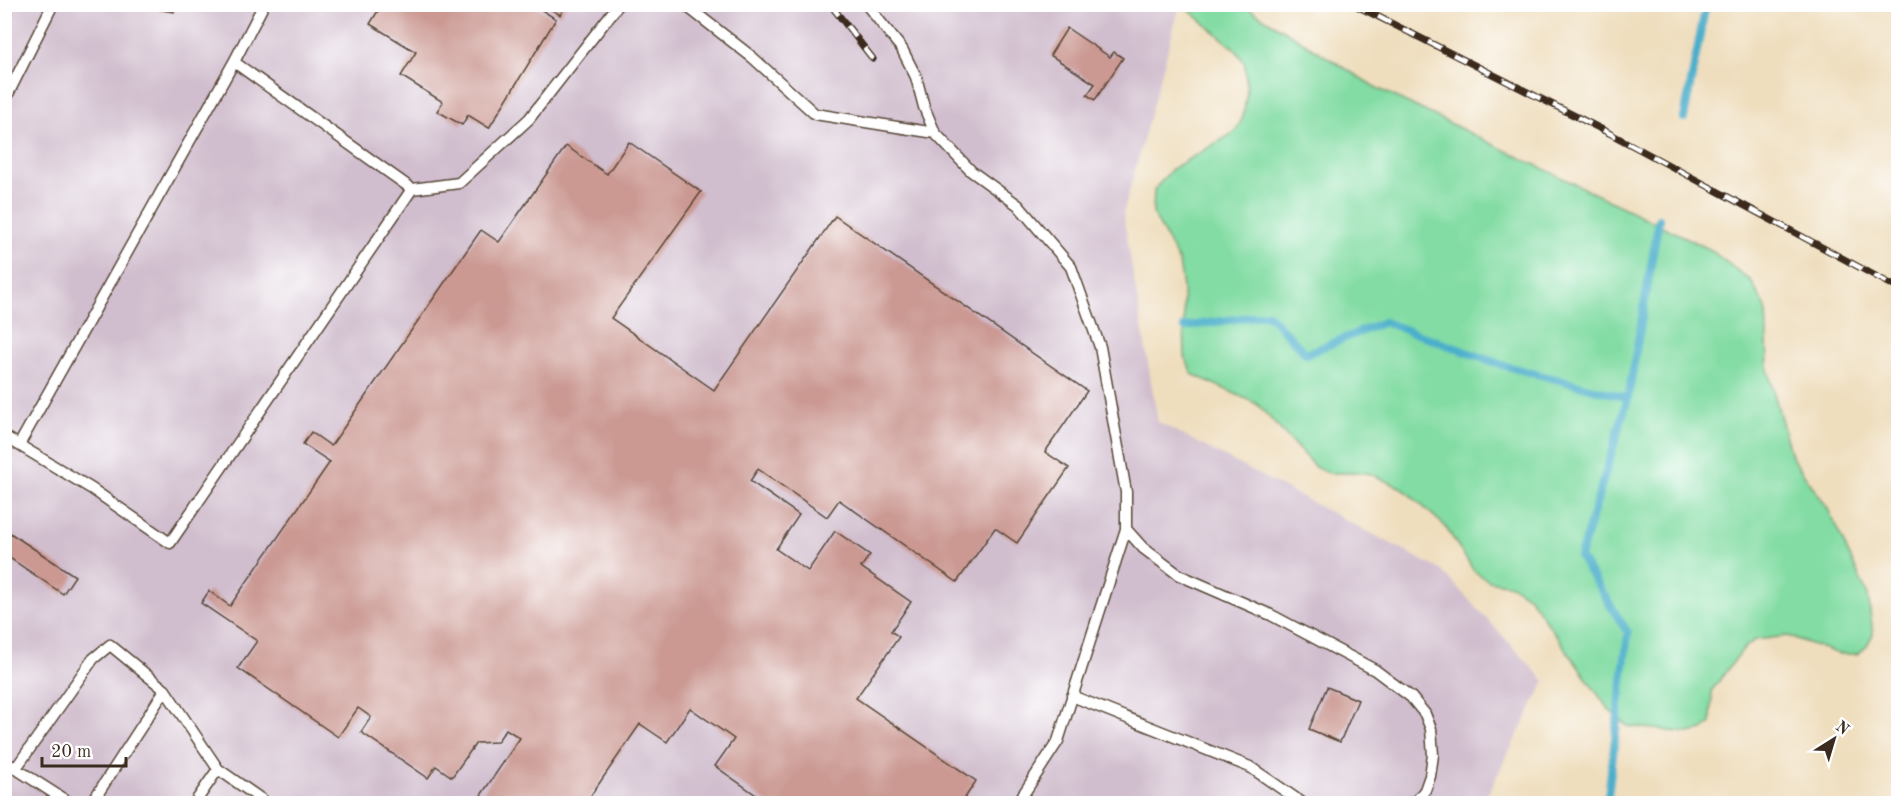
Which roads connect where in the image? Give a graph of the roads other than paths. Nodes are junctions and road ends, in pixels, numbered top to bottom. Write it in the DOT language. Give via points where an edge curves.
graph roads {
  1 [pos="53,4"];
  2 [pos="264,4"];
  3 [pos="619,4"];
  4 [pos="684,4"];
  5 [pos="866,4"];
  6 [pos="234,62"];
  7 [pos="4,102"];
  8 [pos="935,133"];
  9 [pos="412,189"];
  10 [pos="4,436"];
  11 [pos="19,445"];
  12 [pos="1126,530"];
  13 [pos="165,690"];
  14 [pos="1072,696"];
  15 [pos="4,761"];
  16 [pos="16,768"];
  17 [pos="218,769"];
  18 [pos="71,804"];
  19 [pos="91,804"];
  20 [pos="194,804"];
  21 [pos="268,804"];
  22 [pos="1017,804"];
  23 [pos="1304,804"];
  24 [pos="1414,804"];
  1 -- 7 [label="lane"];
  2 -- 6 [label="lane"];
  3 -- 9 [label="lane" via="530,119 459,183"];
  4 -- 8 [label="lane" via="752,57 815,114"];
  5 -- 8 [label="lane" via="902,49"];
  6 -- 9 [label="lane"];
  6 -- 11 [label="lane"];
  8 -- 12 [label="lane" via="971,171 1018,205 1071,267 1100,347 1126,492"];
  9 -- 11 [label="lane" via="170,543"];
  10 -- 11 [label="lane"];
  12 -- 14 [label="lane"];
  12 -- 24 [label="lane" via="1179,575 1282,621 1375,670 1411,697 1431,729 1433,755 1425,789"];
  13 -- 16 [label="lane" via="111,645 93,659"];
  13 -- 17 [label="lane"];
  13 -- 19 [label="lane"];
  14 -- 22 [label="lane" via="1058,741"];
  14 -- 23 [label="lane" via="1250,767"];
  15 -- 16 [label="lane"];
  16 -- 18 [label="lane"];
  17 -- 20 [label="lane"];
  17 -- 21 [label="lane"];
}
